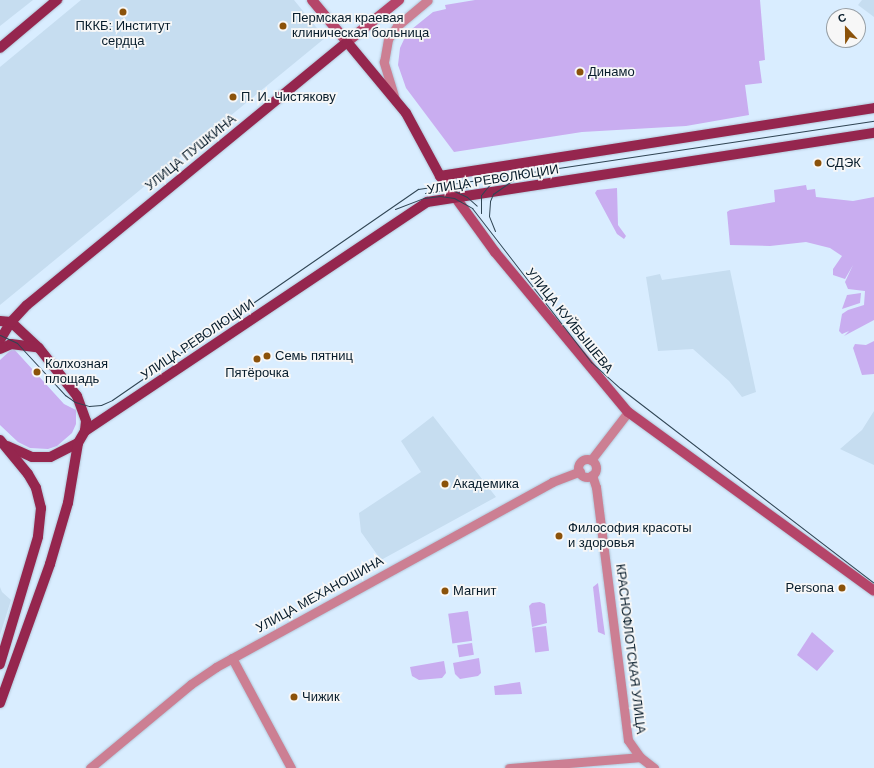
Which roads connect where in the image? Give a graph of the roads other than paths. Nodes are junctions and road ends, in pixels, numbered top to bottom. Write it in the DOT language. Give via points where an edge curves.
graph roads {
  1 [pos="57,0"];
  2 [pos="312,0"];
  3 [pos="399,0"];
  4 [pos="428,0"];
  5 [pos="347,42"];
  6 [pos="0,48"];
  7 [pos="395,99"];
  8 [pos="874,108"];
  9 [pos="874,133"];
  10 [pos="440,176"];
  11 [pos="454,198"];
  12 [pos="0,321"];
  13 [pos="11,322"];
  14 [pos="0,340"];
  15 [pos="39,348"];
  16 [pos="0,349"];
  17 [pos="628,412"];
  18 [pos="85,431"];
  19 [pos="2,442"];
  20 [pos="78,443"];
  21 [pos="591,460"];
  22 [pos="580,472"];
  23 [pos="592,475"];
  24 [pos="874,591"];
  25 [pos="232,658"];
  26 [pos="0,664"];
  27 [pos="0,703"];
  28 [pos="640,757"];
  29 [pos="90,768"];
  30 [pos="291,768"];
  31 [pos="509,768"];
  32 [pos="654,768"];
  1 -- 6 [label="main road"];
  2 -- 5 [label="main road, УЛИЦА КУЙБЫШЕВА"];
  3 -- 5 [label="main road, УЛИЦА ПУШКИНА"];
  4 -- 7 [label="street" via="397,26 388,38 384,62"];
  5 -- 7 [label="main road, УЛИЦА КУЙБЫШЕВА"];
  5 -- 13 [label="main road, УЛИЦА ПУШКИНА" via="38,296"];
  7 -- 10 [label="main road, УЛИЦА КУЙБЫШЕВА" via="413,124"];
  8 -- 10 [label="main road, УЛИЦА РЕВОЛЮЦИИ"];
  9 -- 11 [label="main road, УЛИЦА РЕВОЛЮЦИИ"];
  10 -- 11 [label="main road, УЛИЦА КУЙБЫШЕВА"];
  11 -- 17 [label="main road, УЛИЦА КУЙБЫШЕВА"];
  11 -- 18 [label="main road, УЛИЦА РЕВОЛЮЦИИ" via="427,202 416,207"];
  12 -- 13 [label="main road"];
  13 -- 14 [label="main road"];
  13 -- 15 [label="main road"];
  15 -- 16 [label="main road" via="17,343"];
  15 -- 18 [label="main road" via="82,405 86,421"];
  17 -- 21 [label="street, УЛИЦА МЕХАНОШИНА"];
  17 -- 24 [label="main road, УЛИЦА КУЙБЫШЕВА"];
  18 -- 20 [label="main road"];
  19 -- 20 [label="main road" via="32,457 50,458"];
  19 -- 26 [label="main road" via="28,474 36,488 41,508 38,537"];
  20 -- 27 [label="main road" via="68,503 50,564"];
  21 -- 22 [label="street, УЛИЦА МЕХАНОШИНА" via="580,463"];
  21 -- 23 [label="street" via="596,467"];
  22 -- 23 [label="street" via="587,476"];
  22 -- 25 [label="street, УЛИЦА МЕХАНОШИНА" via="552,482"];
  23 -- 28 [label="street, КРАСНОФЛОТСКАЯ УЛИЦА" via="596,487 628,740"];
  25 -- 29 [label="street, УЛИЦА МЕХАНОШИНА" via="191,684"];
  25 -- 30 [label="street"];
  28 -- 31 [label="street"];
  28 -- 32 [label="street, КРАСНОФЛОТСКАЯ УЛИЦА"];
}
